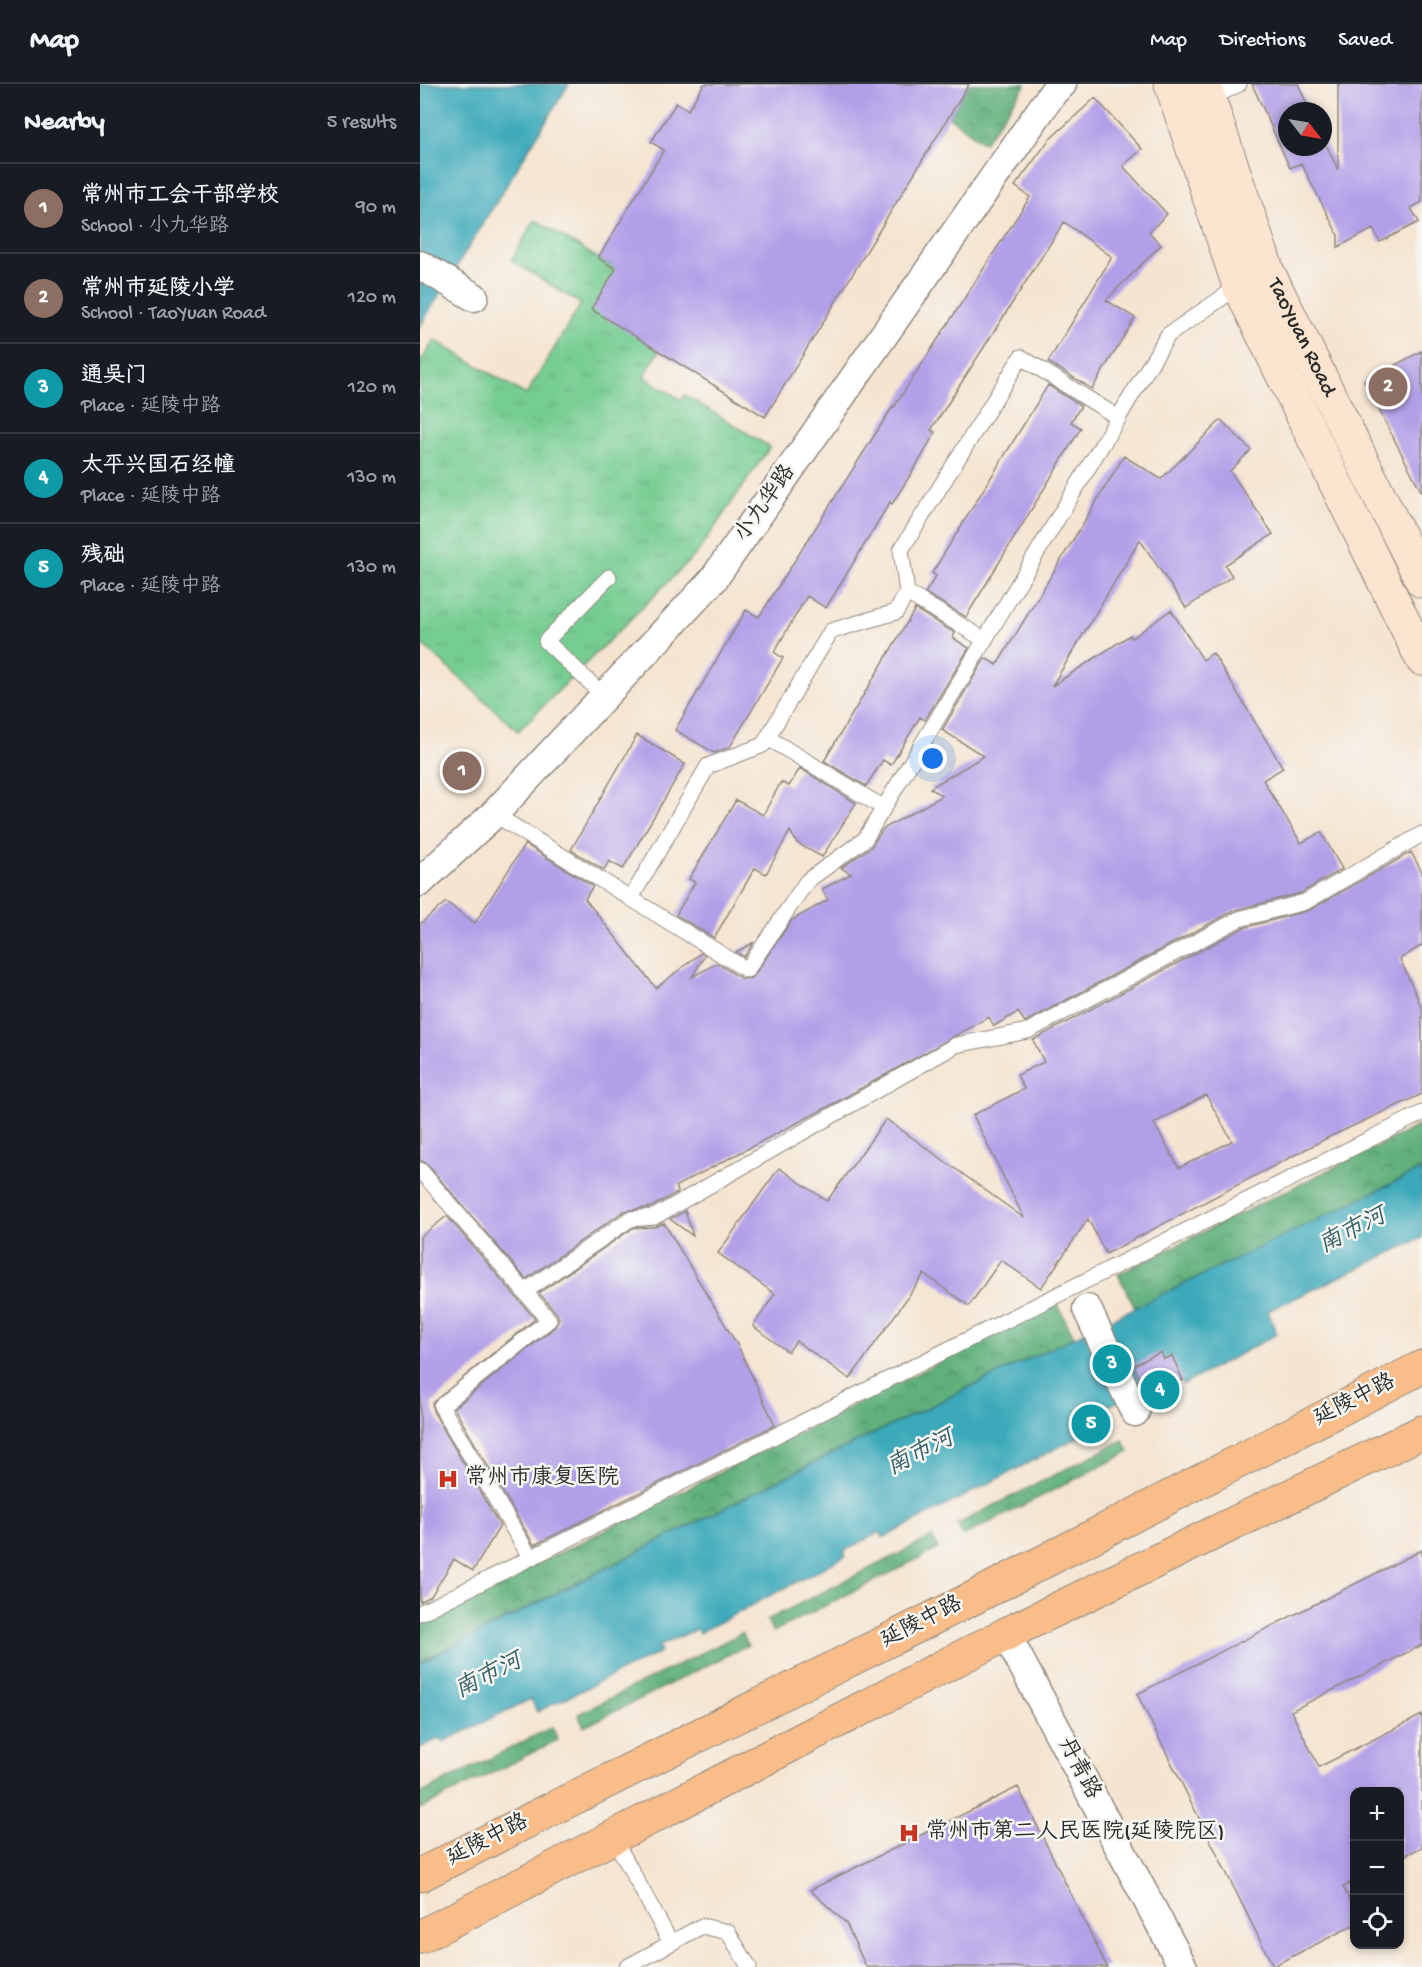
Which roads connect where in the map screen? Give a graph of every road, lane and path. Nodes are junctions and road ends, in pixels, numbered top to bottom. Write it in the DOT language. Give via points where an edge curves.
graph roads {
  1 [pos="1062,84"];
  2 [pos="1171,84"];
  3 [pos="1239,84"];
  4 [pos="1207,91"];
  5 [pos="420,265"];
  6 [pos="1239,286"];
  7 [pos="474,297"];
  8 [pos="1119,418"];
  9 [pos="609,577"];
  10 [pos="1422,581"];
  11 [pos="907,593"];
  12 [pos="985,640"];
  13 [pos="1422,659"];
  14 [pos="604,696"];
  15 [pos="768,738"];
  16 [pos="884,808"];
  17 [pos="494,814"];
  18 [pos="1422,834"];
  19 [pos="420,882"];
  20 [pos="631,898"];
  21 [pos="1422,1113"];
  22 [pos="420,1170"];
  23 [pos="524,1292"];
  24 [pos="1087,1309"];
  25 [pos="1422,1366"];
  26 [pos="1135,1412"];
  27 [pos="1422,1432"];
  28 [pos="530,1557"];
  29 [pos="420,1613"];
  30 [pos="1006,1634"];
  31 [pos="613,1836"];
  32 [pos="420,1875"];
  33 [pos="420,1937"];
  34 [pos="671,1943"];
  35 [pos="627,1967"];
  36 [pos="749,1967"];
  37 [pos="1183,1967"];
  1 -- 14 [label="street, 小九华路" via="713,580"];
  2 -- 6 [label="main road"];
  3 -- 4 [label="lane"];
  4 -- 10 [label="main road, TaoYuan Road" via="1268,272"];
  5 -- 7 [label="street"];
  6 -- 8 [label="lane" via="1168,335"];
  6 -- 13 [label="main road"];
  8 -- 11 [label="lane" via="1021,357 901,550"];
  8 -- 12 [label="lane"];
  9 -- 14 [label="lane" via="546,641"];
  11 -- 12 [label="lane"];
  11 -- 15 [label="lane" via="896,612 831,631"];
  12 -- 16 [label="lane"];
  14 -- 17 [label="street, 小九华路"];
  15 -- 16 [label="lane"];
  15 -- 20 [label="lane" via="763,744 708,766"];
  16 -- 20 [label="lane" via="865,839 807,881 747,969"];
  17 -- 19 [label="street, 小九华路"];
  17 -- 20 [label="lane"];
  18 -- 23 [label="lane" via="1305,902 1239,919 1028,1031 956,1045 654,1217 630,1219"];
  21 -- 28 [label="lane"];
  22 -- 23 [label="lane"];
  23 -- 28 [label="lane" via="549,1320 441,1406"];
  24 -- 26 [label="street"];
  25 -- 32 [label="main road, 延陵中路" via="975,1597"];
  27 -- 30 [label="main road"];
  28 -- 29 [label="lane"];
  30 -- 31 [label="main road"];
  30 -- 37 [label="street, 丹青路"];
  31 -- 33 [label="main road"];
  31 -- 34 [label="lane"];
  34 -- 35 [label="lane"];
  34 -- 36 [label="lane" via="702,1926 728,1932"];
}
